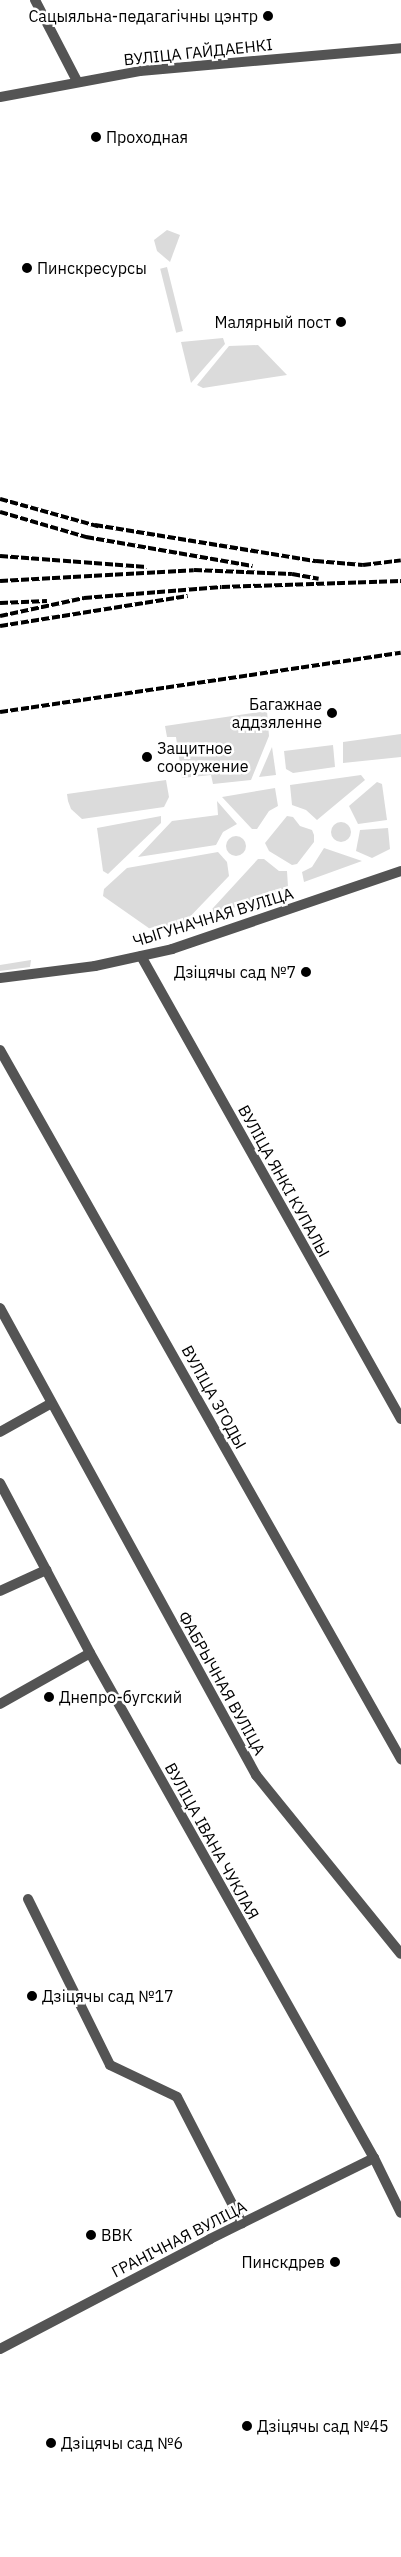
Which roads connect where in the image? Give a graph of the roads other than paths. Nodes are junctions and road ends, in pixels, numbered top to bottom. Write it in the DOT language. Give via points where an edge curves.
graph roads {
  1 [pos="34,0"];
  2 [pos="401,48"];
  3 [pos="77,82"];
  4 [pos="0,97"];
  5 [pos="400,872"];
  6 [pos="141,956"];
  7 [pos="0,978"];
  8 [pos="0,1050"];
  9 [pos="0,1308"];
  10 [pos="50,1404"];
  11 [pos="401,1420"];
  12 [pos="0,1432"];
  13 [pos="0,1483"];
  14 [pos="46,1570"];
  15 [pos="0,1591"];
  16 [pos="90,1653"];
  17 [pos="0,1704"];
  18 [pos="401,1759"];
  19 [pos="28,1899"];
  20 [pos="401,1954"];
  21 [pos="374,2158"];
  22 [pos="401,2214"];
  23 [pos="242,2223"];
  24 [pos="0,2350"];
  1 -- 3 [label="street"];
  2 -- 3 [label="street, ВУЛІЦА ГАЙДАЕНКІ" via="164,69"];
  3 -- 4 [label="street, ВУЛІЦА ГАЙДАЕНКІ"];
  5 -- 6 [label="street, ЧЫГУНАЧНАЯ ВУЛІЦА" via="172,949"];
  6 -- 7 [label="street, ЧЫГУНАЧНАЯ ВУЛІЦА"];
  6 -- 11 [label="street, ВУЛІЦА ЯНКІ КУПАЛЫ"];
  8 -- 18 [label="street, ВУЛІЦА ЗГОДЫ"];
  9 -- 10 [label="street, ФАБРЫЧНАЯ ВУЛІЦА"];
  10 -- 12 [label="street"];
  10 -- 20 [label="street, ФАБРЫЧНАЯ ВУЛІЦА" via="256,1775"];
  13 -- 14 [label="street, ВУЛІЦА ІВАНА ЧУКЛАЯ"];
  14 -- 15 [label="street"];
  14 -- 16 [label="street, ВУЛІЦА ІВАНА ЧУКЛАЯ"];
  16 -- 17 [label="street"];
  16 -- 21 [label="street, ВУЛІЦА ІВАНА ЧУКЛАЯ"];
  19 -- 23 [label="street" via="110,2065 177,2097"];
  21 -- 22 [label="street, ВУЛІЦА ІВАНА ЧУКЛАЯ"];
  21 -- 23 [label="street, ГРАНІЧНАЯ ВУЛІЦА"];
  23 -- 24 [label="street, ГРАНІЧНАЯ ВУЛІЦА"];
}
